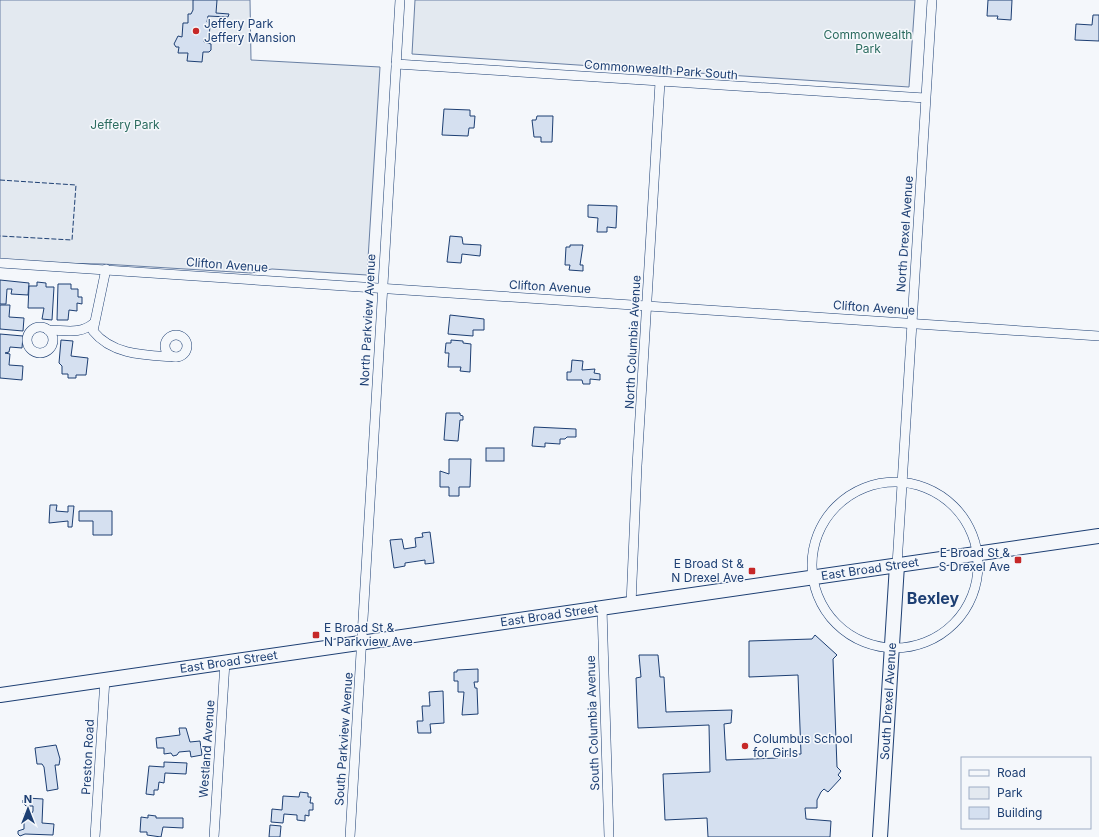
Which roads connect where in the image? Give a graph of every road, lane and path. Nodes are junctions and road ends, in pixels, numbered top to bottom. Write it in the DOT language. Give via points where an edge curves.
graph roads {
  1 [pos="400,0"];
  2 [pos="932,0"];
  3 [pos="396,64"];
  4 [pos="660,82"];
  5 [pos="925,98"];
  6 [pos="0,263"];
  7 [pos="106,269"];
  8 [pos="382,289"];
  9 [pos="647,305"];
  10 [pos="94,323"];
  11 [pos="912,323"];
  12 [pos="48,330"];
  13 [pos="1099,336"];
  14 [pos="176,357"];
  15 [pos="902,483"];
  16 [pos="1099,536"];
  17 [pos="977,554"];
  18 [pos="897,565"];
  19 [pos="814,577"];
  20 [pos="631,604"];
  21 [pos="602,608"];
  22 [pos="362,642"];
  23 [pos="892,648"];
  24 [pos="225,662"];
  25 [pos="104,679"];
  26 [pos="0,695"];
  27 [pos="95,837"];
  28 [pos="214,837"];
  29 [pos="350,837"];
  30 [pos="609,837"];
  31 [pos="880,837"];
  1 -- 3 [label="street, North Parkview Avenue"];
  2 -- 5 [label="street, North Drexel Avenue"];
  3 -- 4 [label="street, Commonwealth Park South"];
  3 -- 8 [label="street, North Parkview Avenue"];
  4 -- 5 [label="street, Commonwealth Park South"];
  4 -- 9 [label="street, North Columbia Avenue"];
  5 -- 11 [label="street, North Drexel Avenue"];
  6 -- 7 [label="street, Clifton Avenue"];
  7 -- 8 [label="street, Clifton Avenue"];
  7 -- 10 [label="street"];
  8 -- 9 [label="street, Clifton Avenue"];
  8 -- 22 [label="street, North Parkview Avenue"];
  9 -- 11 [label="street, Clifton Avenue"];
  9 -- 20 [label="street, North Columbia Avenue"];
  10 -- 12 [label="street" via="80,331"];
  10 -- 14 [label="street" via="93,331 99,338 123,351"];
  11 -- 13 [label="street, Clifton Avenue"];
  11 -- 15 [label="street, North Drexel Avenue"];
  15 -- 17 [label="street" via="918,485 952,504 969,527"];
  15 -- 18 [label="street, North Drexel Avenue"];
  15 -- 19 [label="street" via="883,483 865,488 848,496 835,508 816,540 813,558"];
  16 -- 17 [label="main road, East Broad Street"];
  17 -- 18 [label="main road, East Broad Street"];
  17 -- 23 [label="street" via="976,588 970,602 950,628 925,642 909,647"];
  18 -- 19 [label="main road, East Broad Street"];
  18 -- 23 [label="main road, South Drexel Avenue"];
  19 -- 20 [label="main road, East Broad Street"];
  19 -- 23 [label="street" via="822,605 839,626 864,642"];
  20 -- 21 [label="main road, East Broad Street"];
  21 -- 22 [label="main road, East Broad Street"];
  21 -- 30 [label="street, South Columbia Avenue"];
  22 -- 24 [label="main road, East Broad Street"];
  22 -- 29 [label="street, South Parkview Avenue"];
  23 -- 31 [label="main road, South Drexel Avenue"];
  24 -- 25 [label="main road, East Broad Street"];
  24 -- 28 [label="street, Westland Avenue"];
  25 -- 26 [label="main road, East Broad Street"];
  25 -- 27 [label="street, Preston Road"];
}
